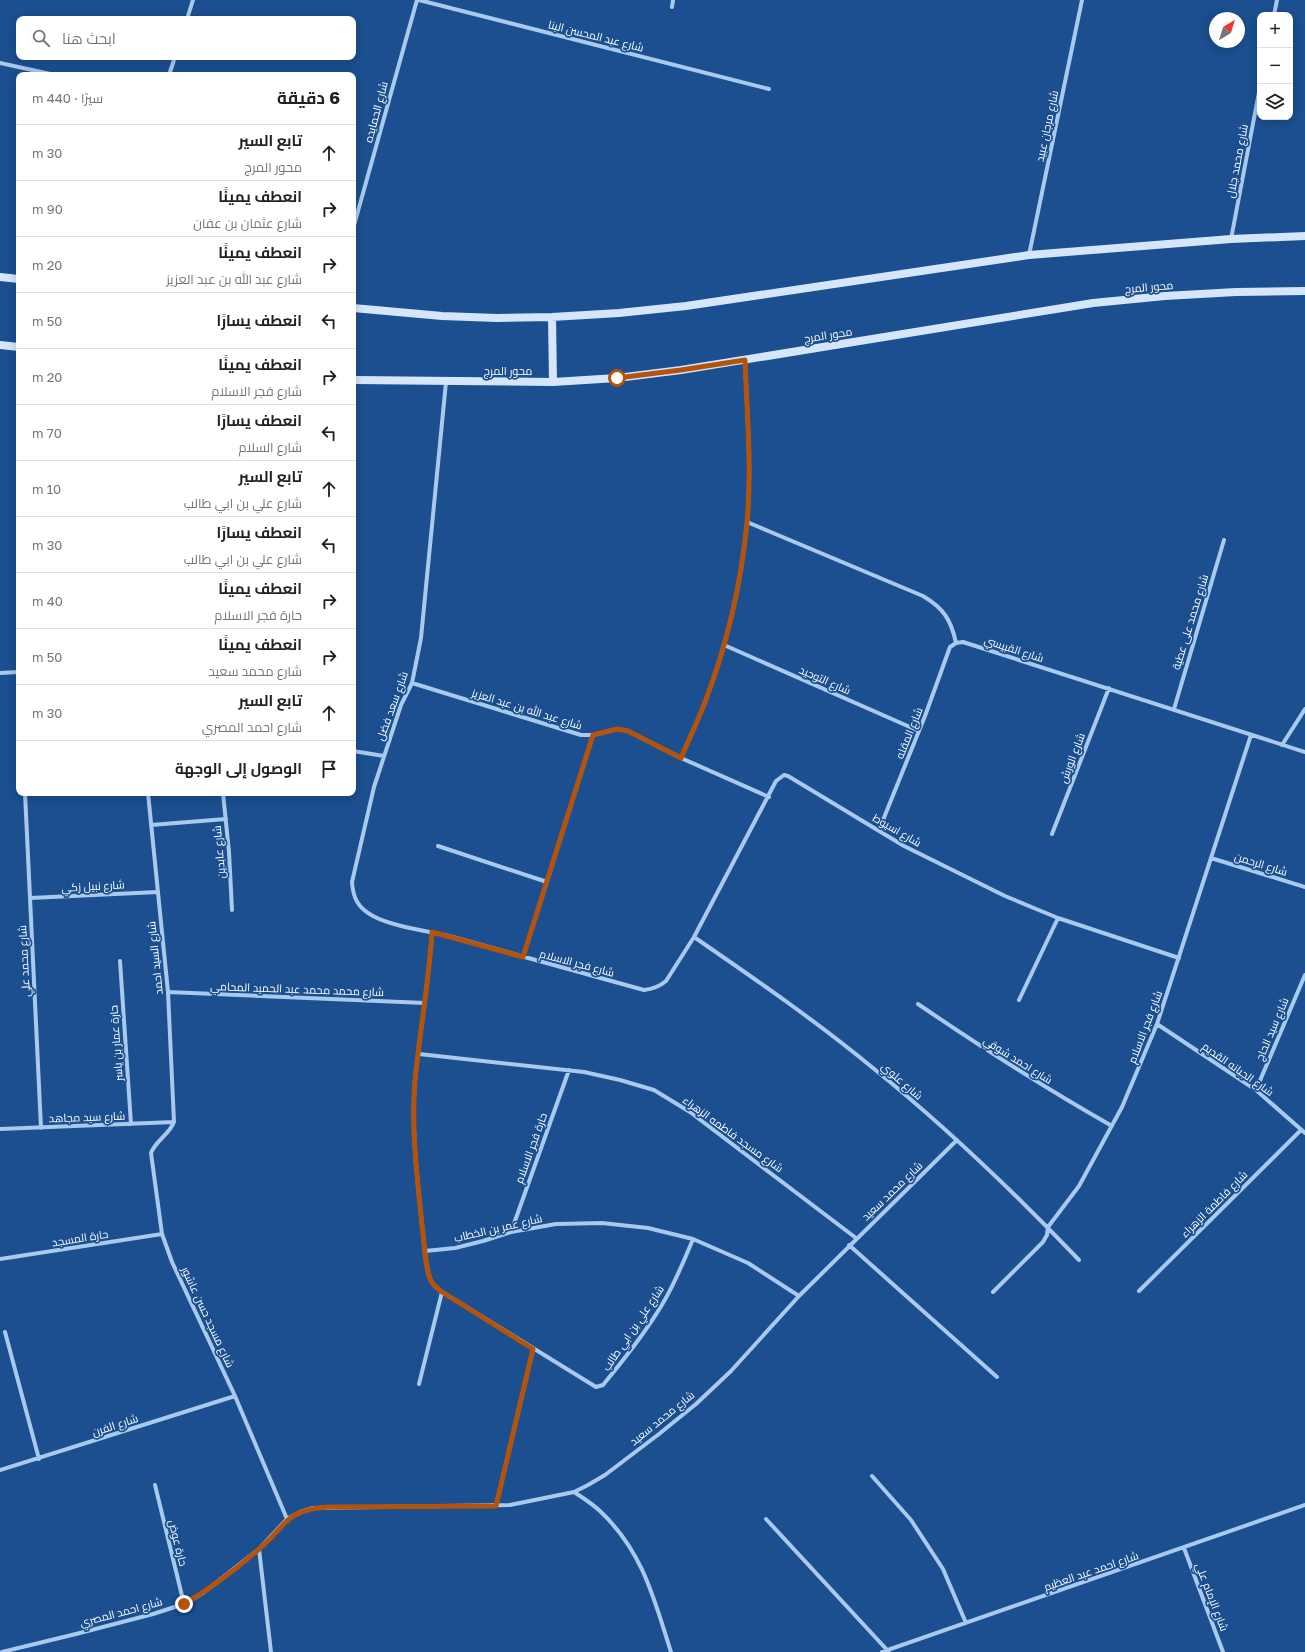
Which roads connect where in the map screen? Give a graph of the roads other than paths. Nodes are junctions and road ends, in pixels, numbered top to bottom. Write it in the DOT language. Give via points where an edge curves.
graph roads {
  1 [pos="194,0"];
  2 [pos="418,0"];
  3 [pos="673,0"];
  4 [pos="1082,0"];
  5 [pos="1277,0"];
  6 [pos="672,7"];
  7 [pos="1275,12"];
  8 [pos="188,16"];
  9 [pos="174,60"];
  10 [pos="0,63"];
  11 [pos="40,72"];
  12 [pos="170,72"];
  13 [pos="768,90"];
  14 [pos="1257,103"];
  15 [pos="356,218"];
  16 [pos="1305,236"];
  17 [pos="1231,239"];
  18 [pos="1029,255"];
  19 [pos="0,277"];
  20 [pos="16,279"];
  21 [pos="1305,291"];
  22 [pos="356,308"];
  23 [pos="552,317"];
  24 [pos="0,345"];
  25 [pos="16,347"];
  26 [pos="745,360"];
  27 [pos="356,380"];
  28 [pos="446,382"];
  29 [pos="553,382"];
  30 [pos="747,522"];
  31 [pos="1224,540"];
  32 [pos="956,643"];
  33 [pos="724,646"];
  34 [pos="16,672"];
  35 [pos="0,673"];
  36 [pos="412,683"];
  37 [pos="1109,688"];
  38 [pos="1174,709"];
  39 [pos="1305,709"];
  40 [pos="919,730"];
  41 [pos="593,735"];
  42 [pos="1251,735"];
  43 [pos="1282,745"];
  44 [pos="356,751"];
  45 [pos="1305,752"];
  46 [pos="384,756"];
  47 [pos="681,758"];
  48 [pos="25,796"];
  49 [pos="148,796"];
  50 [pos="223,796"];
  51 [pos="769,797"];
  52 [pos="226,818"];
  53 [pos="151,825"];
  54 [pos="879,830"];
  55 [pos="1052,834"];
  56 [pos="438,846"];
  57 [pos="1211,858"];
  58 [pos="547,882"];
  59 [pos="1305,887"];
  60 [pos="158,892"];
  61 [pos="30,898"];
  62 [pos="232,910"];
  63 [pos="1058,918"];
  64 [pos="432,932"];
  65 [pos="694,937"];
  66 [pos="523,957"];
  67 [pos="1179,958"];
  68 [pos="120,961"];
  69 [pos="1305,975"];
  70 [pos="168,992"];
  71 [pos="1019,1000"];
  72 [pos="425,1003"];
  73 [pos="918,1004"];
  74 [pos="1157,1024"];
  75 [pos="418,1054"];
  76 [pos="569,1070"];
  77 [pos="1256,1090"];
  78 [pos="174,1122"];
  79 [pos="131,1124"];
  80 [pos="1112,1126"];
  81 [pos="41,1128"];
  82 [pos="0,1130"];
  83 [pos="1301,1130"];
  84 [pos="1305,1133"];
  85 [pos="957,1140"];
  86 [pos="1048,1227"];
  87 [pos="511,1232"];
  88 [pos="162,1234"];
  89 [pos="856,1238"];
  90 [pos="693,1239"];
  91 [pos="849,1245"];
  92 [pos="425,1251"];
  93 [pos="0,1259"];
  94 [pos="1079,1260"];
  95 [pos="442,1292"];
  96 [pos="993,1292"];
  97 [pos="1139,1292"];
  98 [pos="799,1296"];
  99 [pos="5,1332"];
  100 [pos="533,1349"];
  101 [pos="997,1377"];
  102 [pos="419,1384"];
  103 [pos="235,1396"];
  104 [pos="39,1458"];
  105 [pos="0,1470"];
  106 [pos="872,1476"];
  107 [pos="155,1486"];
  108 [pos="574,1492"];
  109 [pos="1305,1505"];
  110 [pos="496,1506"];
  111 [pos="287,1519"];
  112 [pos="766,1519"];
  113 [pos="1184,1548"];
  114 [pos="260,1549"];
  115 [pos="184,1604"];
  116 [pos="966,1623"];
  117 [pos="889,1651"];
  118 [pos="2,1652"];
  119 [pos="271,1652"];
  120 [pos="671,1652"];
  121 [pos="882,1652"];
  122 [pos="1223,1652"];
  1 -- 8 [label="street"];
  2 -- 13 [label="street, شارع عبد المحسن البنا"];
  2 -- 15 [label="street, شارع الحمايده"];
  3 -- 6 [label="street"];
  4 -- 18 [label="street, شارع مرجان عبيد"];
  5 -- 7 [label="street"];
  9 -- 12 [label="street"];
  10 -- 11 [label="street"];
  14 -- 17 [label="street, شارع محمد جلال"];
  16 -- 17 [label="main road"];
  17 -- 18 [label="main road"];
  18 -- 23 [label="main road" via="686,306"];
  19 -- 20 [label="main road"];
  21 -- 26 [label="main road, محور المرج" via="1165,296 1094,303"];
  22 -- 23 [label="main road" via="442,316"];
  23 -- 29 [label="main road"];
  24 -- 25 [label="main road"];
  26 -- 29 [label="main road, محور المرج" via="624,377"];
  26 -- 30 [label="street" via="749,459"];
  27 -- 28 [label="main road, محور المرج"];
  28 -- 29 [label="main road, محور المرج"];
  28 -- 36 [label="street, شارع سعد فضل" via="421,638"];
  30 -- 32 [label="street" via="923,596 936,604 946,615 953,628"];
  30 -- 33 [label="street" via="738,584"];
  31 -- 38 [label="street, شارع محمد على عطية"];
  32 -- 37 [label="street, شارع القبيسي" via="963,642"];
  32 -- 40 [label="street, شارع المقله" via="950,647"];
  33 -- 40 [label="street, شارع التوحيد"];
  33 -- 47 [label="street" via="705,702"];
  34 -- 35 [label="street"];
  36 -- 41 [label="street, شارع عبد الله بن عبد العزيز" via="581,735"];
  36 -- 46 [label="street, شارع سعد فضل" via="400,705"];
  37 -- 38 [label="street, شارع القبيسي"];
  37 -- 55 [label="street, شارع الورش"];
  38 -- 42 [label="street, شارع القبيسي"];
  39 -- 43 [label="street"];
  40 -- 54 [label="street, شارع المقله"];
  41 -- 47 [label="street, شارع عبد الله بن عبد العزيز" via="617,729 628,731"];
  41 -- 58 [label="street"];
  42 -- 43 [label="street, شارع القبيسي"];
  42 -- 57 [label="street, شارع فجر الاسلام"];
  43 -- 45 [label="street, شارع القبيسي"];
  44 -- 46 [label="street"];
  46 -- 64 [label="street, شارع سعد فضل" via="374,787 352,882 353,895 358,904 372,916"];
  47 -- 51 [label="street, شارع عبد الله بن عبد العزيز"];
  48 -- 61 [label="street, شارع محمد علي"];
  49 -- 53 [label="street, شارع السيد احمد"];
  50 -- 52 [label="street, شارع عابدين"];
  51 -- 54 [label="street, شارع اسيوط" via="776,781 780,777 788,776"];
  51 -- 65 [label="street, شارع اسيوط"];
  52 -- 53 [label="street"];
  52 -- 62 [label="street, شارع عابدين"];
  53 -- 60 [label="street, شارع السيد احمد"];
  54 -- 63 [label="street, شارع اسيوط" via="904,846 1005,896"];
  56 -- 58 [label="street"];
  57 -- 59 [label="street, شارع الرحمن"];
  57 -- 67 [label="street, شارع فجر الاسلام"];
  58 -- 66 [label="street"];
  60 -- 61 [label="street, شارع نبيل زكي"];
  60 -- 70 [label="street, شارع السيد احمد"];
  61 -- 81 [label="street, شارع محمد علي"];
  63 -- 67 [label="street, شارع اسيوط"];
  63 -- 71 [label="street"];
  64 -- 66 [label="street, شارع فجر الاسلام"];
  64 -- 72 [label="street, شارع علي بن ابي طالب"];
  65 -- 66 [label="street, شارع فجر الاسلام" via="666,981 660,986 644,990"];
  65 -- 85 [label="street, شارع علوي" via="785,1000 873,1068"];
  67 -- 74 [label="street, شارع فجر الاسلام"];
  68 -- 79 [label="street, حارة عمار بن ياسر"];
  69 -- 77 [label="street, شارع سيد الحاج"];
  70 -- 72 [label="street, شارع محمد محمد عبد الحميد المحامي"];
  70 -- 78 [label="street, شارع السيد احمد"];
  72 -- 75 [label="street, شارع علي بن ابي طالب"];
  73 -- 80 [label="street, شارع احمد شوقي" via="1039,1084"];
  74 -- 77 [label="street, شارع الجبانه القديم"];
  74 -- 80 [label="street, شارع فجر الاسلام"];
  75 -- 76 [label="street, شارع مسجد فاطمه الزهراء"];
  75 -- 92 [label="street, شارع علي بن ابي طالب" via="415,1080 415,1160"];
  76 -- 87 [label="street, حارة فجر الاسلام"];
  76 -- 89 [label="street, شارع مسجد فاطمه الزهراء" via="654,1090 690,1112"];
  77 -- 83 [label="street, شارع الجبانه القديم"];
  78 -- 79 [label="street, شارع سيد مجاهد"];
  78 -- 88 [label="street, شارع مسجد حسن عاشور" via="166,1135 154,1145 151,1153"];
  79 -- 81 [label="street, شارع سيد مجاهد"];
  80 -- 86 [label="street, شارع فجر الاسلام" via="1079,1186"];
  81 -- 82 [label="street, شارع سيد مجاهد"];
  83 -- 84 [label="street, شارع الجبانه القديم"];
  83 -- 97 [label="street, شارع فاطمة الزهراء"];
  85 -- 86 [label="street, شارع علوي"];
  85 -- 89 [label="street, شارع محمد سعيد"];
  86 -- 94 [label="street, شارع علوي"];
  86 -- 96 [label="street, شارع فجر الاسلام" via="1043,1242"];
  87 -- 90 [label="street, شارع عمر بن الخطاب" via="556,1224 602,1223 648,1228"];
  87 -- 92 [label="street, شارع عمر بن الخطاب" via="454,1248"];
  88 -- 93 [label="street, حارة المسجد"];
  88 -- 103 [label="street, شارع مسجد حسن عاشور" via="172,1262"];
  89 -- 91 [label="street, شارع محمد سعيد"];
  90 -- 98 [label="street, شارع عمر بن الخطاب" via="748,1263"];
  90 -- 100 [label="street, شارع علي بن ابي طالب" via="663,1303 603,1386 596,1387"];
  91 -- 98 [label="street, شارع محمد سعيد"];
  91 -- 101 [label="street"];
  92 -- 95 [label="street, شارع علي بن ابي طالب" via="429,1278"];
  95 -- 100 [label="street, شارع علي بن ابي طالب"];
  95 -- 102 [label="street"];
  98 -- 108 [label="street, شارع محمد سعيد" via="731,1371 696,1404 605,1475"];
  99 -- 104 [label="street"];
  100 -- 110 [label="street"];
  103 -- 104 [label="street, شارع الفرن"];
  103 -- 111 [label="street, شارع مسجد حسن عاشور"];
  104 -- 105 [label="street, شارع الفرن"];
  106 -- 116 [label="street" via="910,1520 938,1563"];
  107 -- 115 [label="street, حارة عوض"];
  108 -- 110 [label="street, شارع محمد سعيد"];
  108 -- 120 [label="street" via="601,1511 622,1535 640,1562"];
  109 -- 113 [label="street, شارع احمد عبد العظيم"];
  110 -- 111 [label="street, شارع محمد سعيد" via="328,1507 313,1508"];
  111 -- 114 [label="street, شارع احمد المصري"];
  112 -- 117 [label="street"];
  113 -- 116 [label="street, شارع احمد عبد العظيم"];
  113 -- 122 [label="street, شارع الإمام علي"];
  114 -- 115 [label="street, شارع احمد المصري" via="203,1593"];
  114 -- 119 [label="street"];
  115 -- 118 [label="street, شارع احمد المصري"];
  116 -- 117 [label="street, شارع احمد عبد العظيم"];
  117 -- 121 [label="street, شارع احمد عبد العظيم"];
}
